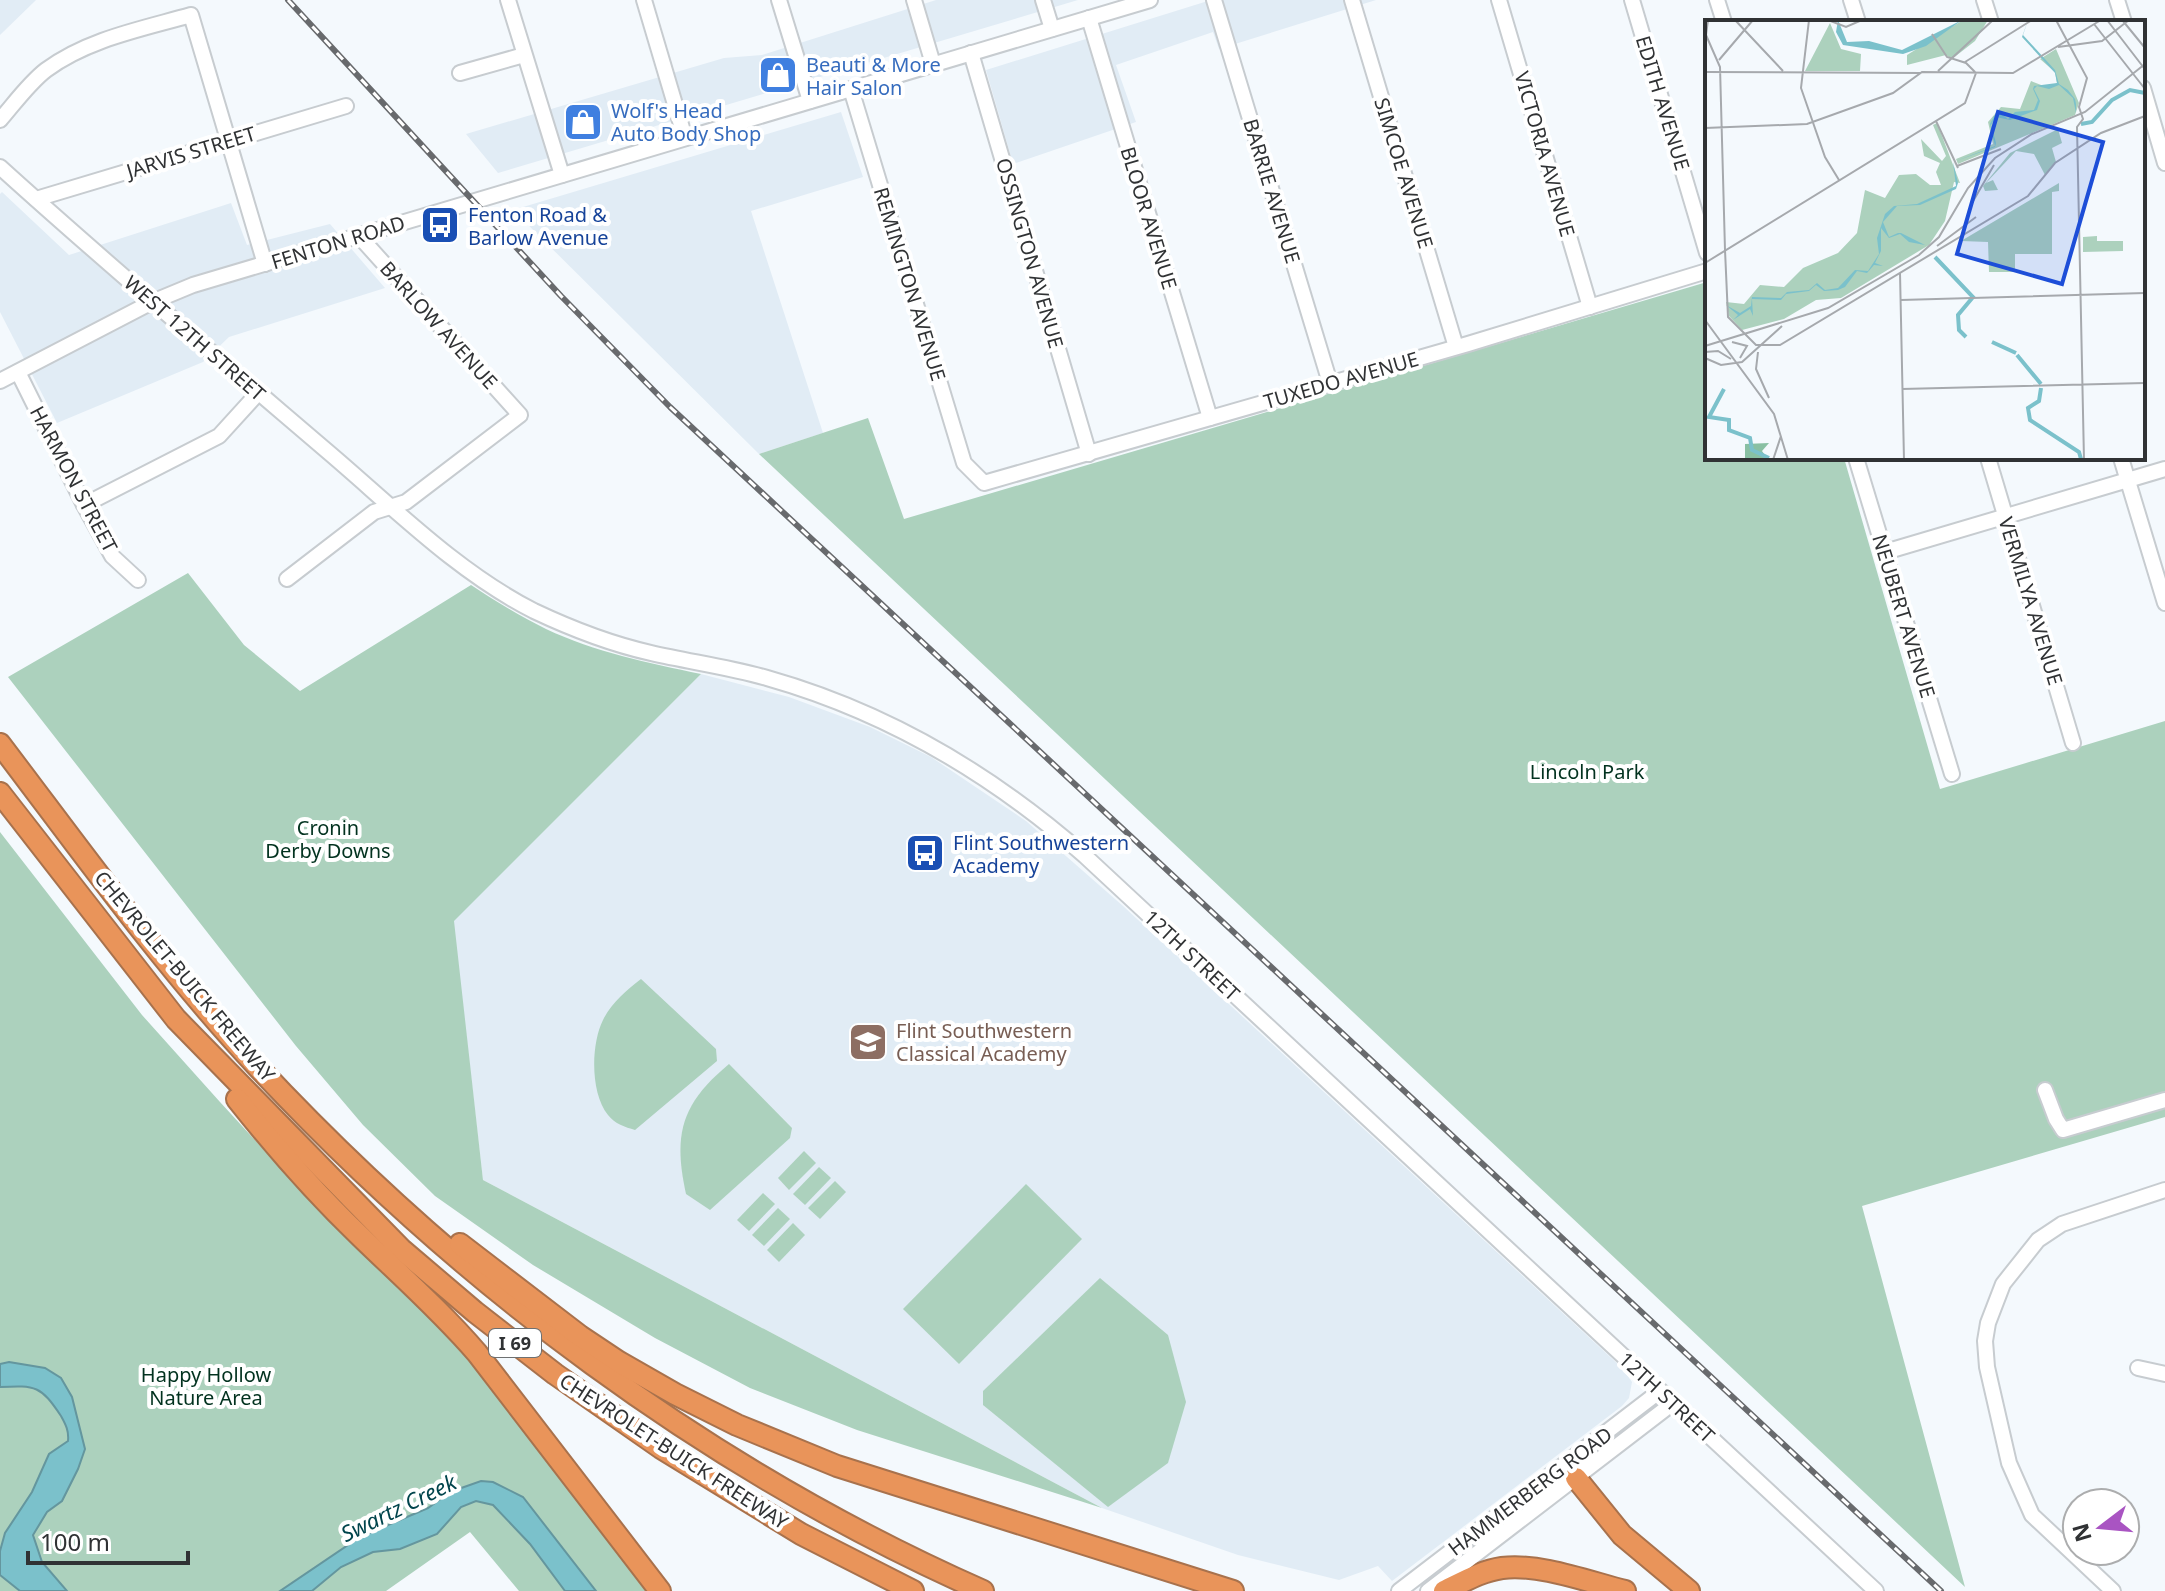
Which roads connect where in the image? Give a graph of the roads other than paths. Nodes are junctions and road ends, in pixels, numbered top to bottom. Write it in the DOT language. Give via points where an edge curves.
graph roads {
  1 [pos="508,0"];
  2 [pos="644,0"];
  3 [pos="779,0"];
  4 [pos="914,0"];
  5 [pos="1043,0"];
  6 [pos="1150,0"];
  7 [pos="1214,0"];
  8 [pos="1352,0"];
  9 [pos="1499,0"];
  10 [pos="1632,0"];
  11 [pos="1717,0"];
  12 [pos="1851,0"];
  13 [pos="1984,0"];
  14 [pos="2117,0"];
  15 [pos="1089,18"];
  16 [pos="1723,20"];
  17 [pos="1857,20"];
  18 [pos="1990,20"];
  19 [pos="2123,20"];
  20 [pos="1052,29"];
  21 [pos="971,53"];
  22 [pos="524,55"];
  23 [pos="933,64"];
  24 [pos="460,73"];
  25 [pos="851,89"];
  26 [pos="2145,96"];
  27 [pos="810,101"];
  28 [pos="346,106"];
  29 [pos="0,120"];
  30 [pos="2155,135"];
  31 [pos="685,138"];
  32 [pos="230,139"];
  33 [pos="2165,163"];
  34 [pos="0,167"];
  35 [pos="562,175"];
  36 [pos="36,199"];
  37 [pos="359,236"];
  38 [pos="1705,246"];
  39 [pos="265,264"];
  40 [pos="1705,272"];
  41 [pos="152,302"];
  42 [pos="1590,307"];
  43 [pos="1456,347"];
  44 [pos="18,372"];
  45 [pos="0,381"];
  46 [pos="1330,383"];
  47 [pos="259,392"];
  48 [pos="1210,418"];
  49 [pos="1089,454"];
  50 [pos="1857,460"];
  51 [pos="1989,460"];
  52 [pos="2122,460"];
  53 [pos="2165,469"];
  54 [pos="976,476"];
  55 [pos="2128,480"];
  56 [pos="84,505"];
  57 [pos="393,507"];
  58 [pos="2006,517"];
  59 [pos="1885,552"];
  60 [pos="287,579"];
  61 [pos="138,580"];
  62 [pos="2165,603"];
  63 [pos="2073,743"];
  64 [pos="0,744"];
  65 [pos="1952,774"];
  66 [pos="0,793"];
  67 [pos="176,1019"];
  68 [pos="2045,1090"];
  69 [pos="2165,1100"];
  70 [pos="358,1169"];
  71 [pos="2165,1190"];
  72 [pos="2138,1368"];
  73 [pos="2165,1374"];
  74 [pos="1660,1391"];
  75 [pos="1673,1403"];
  76 [pos="1551,1475"];
  77 [pos="1576,1478"];
  78 [pos="660,1591"];
  79 [pos="913,1591"];
  80 [pos="983,1591"];
  81 [pos="1233,1591"];
  82 [pos="1399,1591"];
  83 [pos="1428,1591"];
  84 [pos="1444,1591"];
  85 [pos="1625,1591"];
  86 [pos="1689,1591"];
  87 [pos="1876,1591"];
  88 [pos="2113,1591"];
  1 -- 22 [label="street"];
  2 -- 31 [label="street"];
  3 -- 27 [label="street"];
  4 -- 23 [label="street"];
  5 -- 20 [label="street"];
  6 -- 15 [label="street, FENTON ROAD"];
  7 -- 46 [label="street, BARRIE AVENUE"];
  8 -- 43 [label="street, SIMCOE AVENUE"];
  9 -- 42 [label="street, VICTORIA AVENUE"];
  10 -- 38 [label="street, EDITH AVENUE"];
  11 -- 16 [label="street"];
  12 -- 17 [label="street"];
  13 -- 18 [label="street"];
  14 -- 19 [label="street"];
  15 -- 20 [label="street, FENTON ROAD"];
  15 -- 48 [label="street, BLOOR AVENUE"];
  20 -- 21 [label="street, FENTON ROAD"];
  21 -- 23 [label="street, FENTON ROAD"];
  21 -- 49 [label="street, OSSINGTON AVENUE"];
  22 -- 24 [label="street"];
  22 -- 35 [label="street"];
  23 -- 25 [label="street, FENTON ROAD"];
  25 -- 27 [label="street, FENTON ROAD"];
  25 -- 54 [label="street, REMINGTON AVENUE" via="964,463"];
  26 -- 30 [label="street"];
  27 -- 31 [label="street, FENTON ROAD"];
  28 -- 32 [label="street, JARVIS STREET"];
  29 -- 32 [label="street" via="45,70 102,40 191,15"];
  30 -- 33 [label="street"];
  31 -- 35 [label="street, FENTON ROAD"];
  32 -- 36 [label="street, JARVIS STREET"];
  32 -- 39 [label="street"];
  34 -- 36 [label="street, WEST 12TH STREET"];
  35 -- 37 [label="street, FENTON ROAD"];
  36 -- 41 [label="street, WEST 12TH STREET"];
  37 -- 39 [label="street, FENTON ROAD"];
  37 -- 57 [label="street, BARLOW AVENUE" via="520,415"];
  39 -- 41 [label="street, FENTON ROAD"];
  40 -- 42 [label="street, TUXEDO AVENUE"];
  41 -- 44 [label="street, FENTON ROAD"];
  41 -- 47 [label="street, WEST 12TH STREET"];
  42 -- 43 [label="street, TUXEDO AVENUE"];
  43 -- 46 [label="street, TUXEDO AVENUE"];
  44 -- 45 [label="street, FENTON ROAD"];
  44 -- 56 [label="street, HARMON STREET"];
  46 -- 48 [label="street, TUXEDO AVENUE"];
  47 -- 56 [label="street" via="219,436"];
  47 -- 57 [label="street, WEST 12TH STREET"];
  48 -- 49 [label="street, TUXEDO AVENUE"];
  49 -- 54 [label="street, TUXEDO AVENUE" via="984,483"];
  50 -- 59 [label="street, NEUBERT AVENUE"];
  51 -- 58 [label="street, VERMILYA AVENUE"];
  52 -- 55 [label="street"];
  53 -- 55 [label="street"];
  55 -- 58 [label="street"];
  55 -- 62 [label="street"];
  56 -- 61 [label="street, HARMON STREET" via="112,556"];
  57 -- 60 [label="street" via="374,512"];
  57 -- 74 [label="street, 12TH STREET" via="489,584 556,621 626,646 741,671 831,699 902,730 998,786 1085,856"];
  58 -- 59 [label="street"];
  58 -- 63 [label="street, VERMILYA AVENUE"];
  59 -- 65 [label="street, NEUBERT AVENUE"];
  64 -- 70 [label="highway, CHEVROLET-BUICK FREEWAY / I 69" via="203,1004"];
  66 -- 67 [label="highway, CHEVROLET-BUICK FREEWAY / I 69"];
  67 -- 78 [label="highway" via="279,1153 485,1361"];
  67 -- 79 [label="highway, CHEVROLET-BUICK FREEWAY / I 69" via="401,1249 518,1346 705,1476 801,1534"];
  68 -- 69 [label="street" via="2063,1130"];
  70 -- 80 [label="highway, CHEVROLET-BUICK FREEWAY / I 69" via="480,1277 648,1404 830,1515"];
  70 -- 81 [label="highway" via="580,1336 727,1420 837,1466"];
  71 -- 88 [label="street" via="2062,1224 2038,1240 2003,1284 1985,1341 2009,1463 2032,1515"];
  72 -- 73 [label="street"];
  74 -- 75 [label="street, 12TH STREET"];
  74 -- 76 [label="street, HAMMERBERG ROAD"];
  75 -- 77 [label="street, HAMMERBERG ROAD"];
  75 -- 87 [label="street, 12TH STREET"];
  76 -- 77 [label="street"];
  76 -- 82 [label="street, HAMMERBERG ROAD"];
  77 -- 83 [label="street, HAMMERBERG ROAD"];
  77 -- 86 [label="highway" via="1622,1535"];
  84 -- 85 [label="highway" via="1481,1574 1516,1567"];
}
